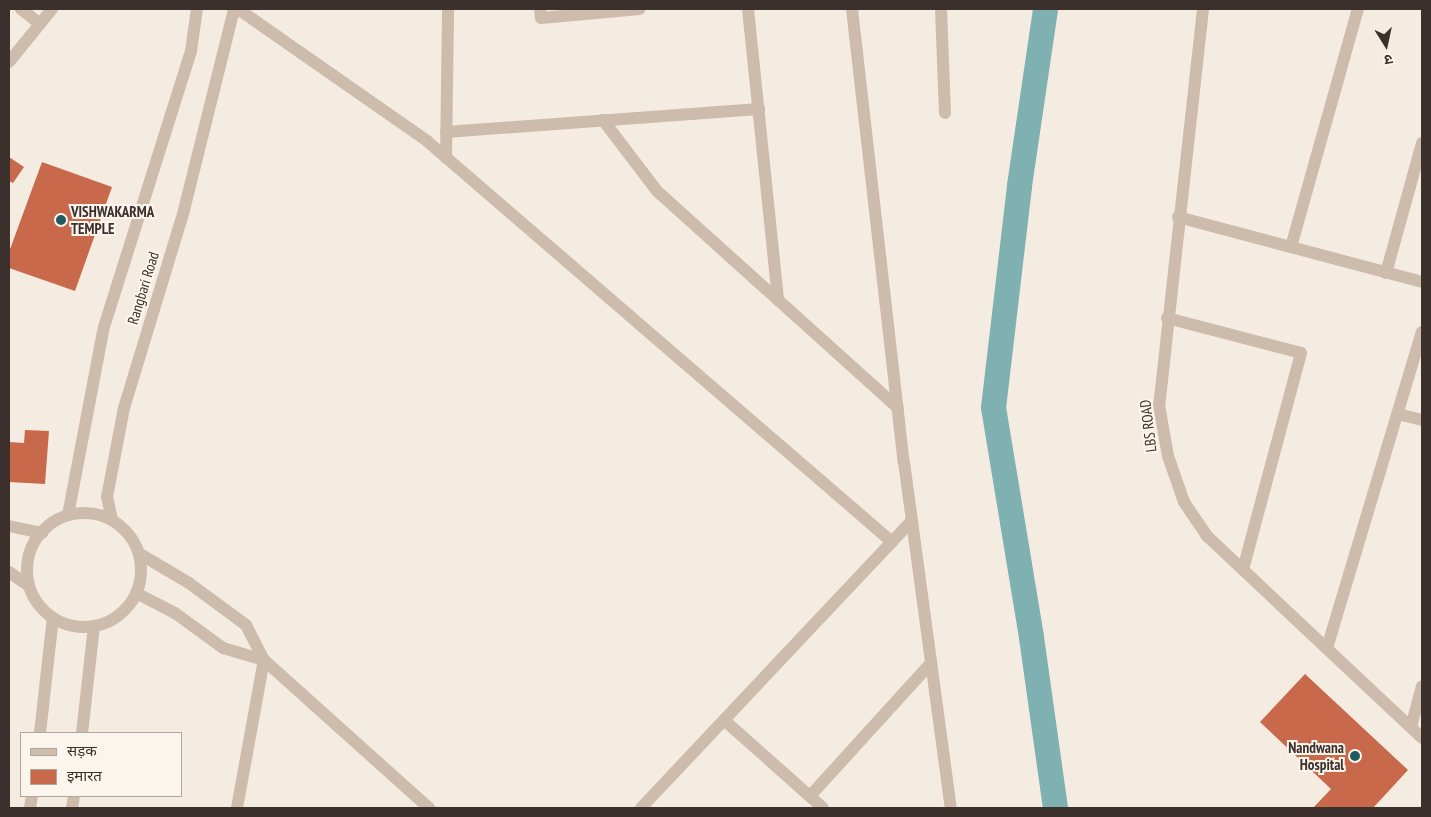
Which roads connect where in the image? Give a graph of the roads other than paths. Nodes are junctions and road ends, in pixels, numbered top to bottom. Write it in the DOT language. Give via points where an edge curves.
graph roads {
  1 [pos="21,9"];
  2 [pos="52,9"];
  3 [pos="197,9"];
  4 [pos="236,9"];
  5 [pos="448,9"];
  6 [pos="540,9"];
  7 [pos="640,9"];
  8 [pos="748,9"];
  9 [pos="852,9"];
  10 [pos="941,9"];
  11 [pos="1202,9"];
  12 [pos="1358,9"];
  13 [pos="40,24"];
  14 [pos="9,62"];
  15 [pos="758,108"];
  16 [pos="945,113"];
  17 [pos="603,120"];
  18 [pos="446,132"];
  19 [pos="1422,143"];
  20 [pos="446,158"];
  21 [pos="1178,217"];
  22 [pos="1291,247"];
  23 [pos="1386,273"];
  24 [pos="1422,282"];
  25 [pos="778,300"];
  26 [pos="1167,318"];
  27 [pos="1422,332"];
  28 [pos="898,408"];
  29 [pos="1398,414"];
  30 [pos="1422,420"];
  31 [pos="68,515"];
  32 [pos="112,520"];
  33 [pos="912,520"];
  34 [pos="9,526"];
  35 [pos="42,533"];
  36 [pos="892,542"];
  37 [pos="140,554"];
  38 [pos="1243,569"];
  39 [pos="9,572"];
  40 [pos="29,586"];
  41 [pos="136,593"];
  42 [pos="53,618"];
  43 [pos="94,626"];
  44 [pos="1327,648"];
  45 [pos="264,660"];
  46 [pos="932,663"];
  47 [pos="1422,686"];
  48 [pos="724,720"];
  49 [pos="1411,728"];
  50 [pos="40,732"];
  51 [pos="82,732"];
  52 [pos="1422,738"];
  53 [pos="810,796"];
  54 [pos="644,807"];
  55 [pos="237,808"];
  56 [pos="429,808"];
  57 [pos="824,808"];
  58 [pos="951,808"];
  1 -- 13 [label="street"];
  2 -- 13 [label="street"];
  3 -- 31 [label="street, Rangbari Road" via="191,51 104,327"];
  4 -- 20 [label="street"];
  4 -- 32 [label="street, Rangbari Road" via="184,210 124,408 107,497"];
  5 -- 18 [label="street"];
  6 -- 7 [label="street" via="541,18"];
  8 -- 15 [label="street"];
  9 -- 28 [label="street"];
  10 -- 16 [label="street"];
  11 -- 21 [label="street, LBS ROAD"];
  12 -- 22 [label="street"];
  13 -- 14 [label="street"];
  15 -- 17 [label="street"];
  15 -- 25 [label="street"];
  17 -- 18 [label="street"];
  17 -- 25 [label="street" via="657,191"];
  18 -- 20 [label="street"];
  19 -- 23 [label="street"];
  20 -- 36 [label="street"];
  21 -- 22 [label="street"];
  21 -- 26 [label="street, LBS ROAD"];
  22 -- 23 [label="street"];
  23 -- 24 [label="street"];
  25 -- 28 [label="street"];
  26 -- 38 [label="street, LBS ROAD" via="1159,404 1168,456 1184,502 1207,536"];
  26 -- 38 [label="street" via="1301,353"];
  27 -- 29 [label="street"];
  28 -- 33 [label="street"];
  29 -- 30 [label="street"];
  29 -- 44 [label="street"];
  31 -- 32 [label="street" via="90,513"];
  31 -- 35 [label="street"];
  32 -- 37 [label="street" via="129,534"];
  33 -- 36 [label="street"];
  33 -- 46 [label="street"];
  34 -- 35 [label="street"];
  35 -- 40 [label="street" via="33,543 27,564"];
  36 -- 48 [label="street"];
  37 -- 41 [label="street" via="141,576"];
  37 -- 45 [label="street" via="189,583 246,625"];
  38 -- 44 [label="street, LBS ROAD"];
  39 -- 40 [label="street"];
  40 -- 42 [label="street" via="39,606"];
  41 -- 43 [label="street" via="120,615"];
  41 -- 45 [label="street" via="175,613 223,648"];
  42 -- 43 [label="street" via="78,627"];
  42 -- 50 [label="street"];
  43 -- 51 [label="street"];
  44 -- 49 [label="street, LBS ROAD"];
  45 -- 55 [label="street"];
  45 -- 56 [label="street"];
  46 -- 53 [label="street"];
  46 -- 58 [label="street"];
  47 -- 49 [label="street"];
  48 -- 53 [label="street"];
  48 -- 54 [label="street"];
  49 -- 52 [label="street, LBS ROAD"];
  53 -- 57 [label="street"];
}
